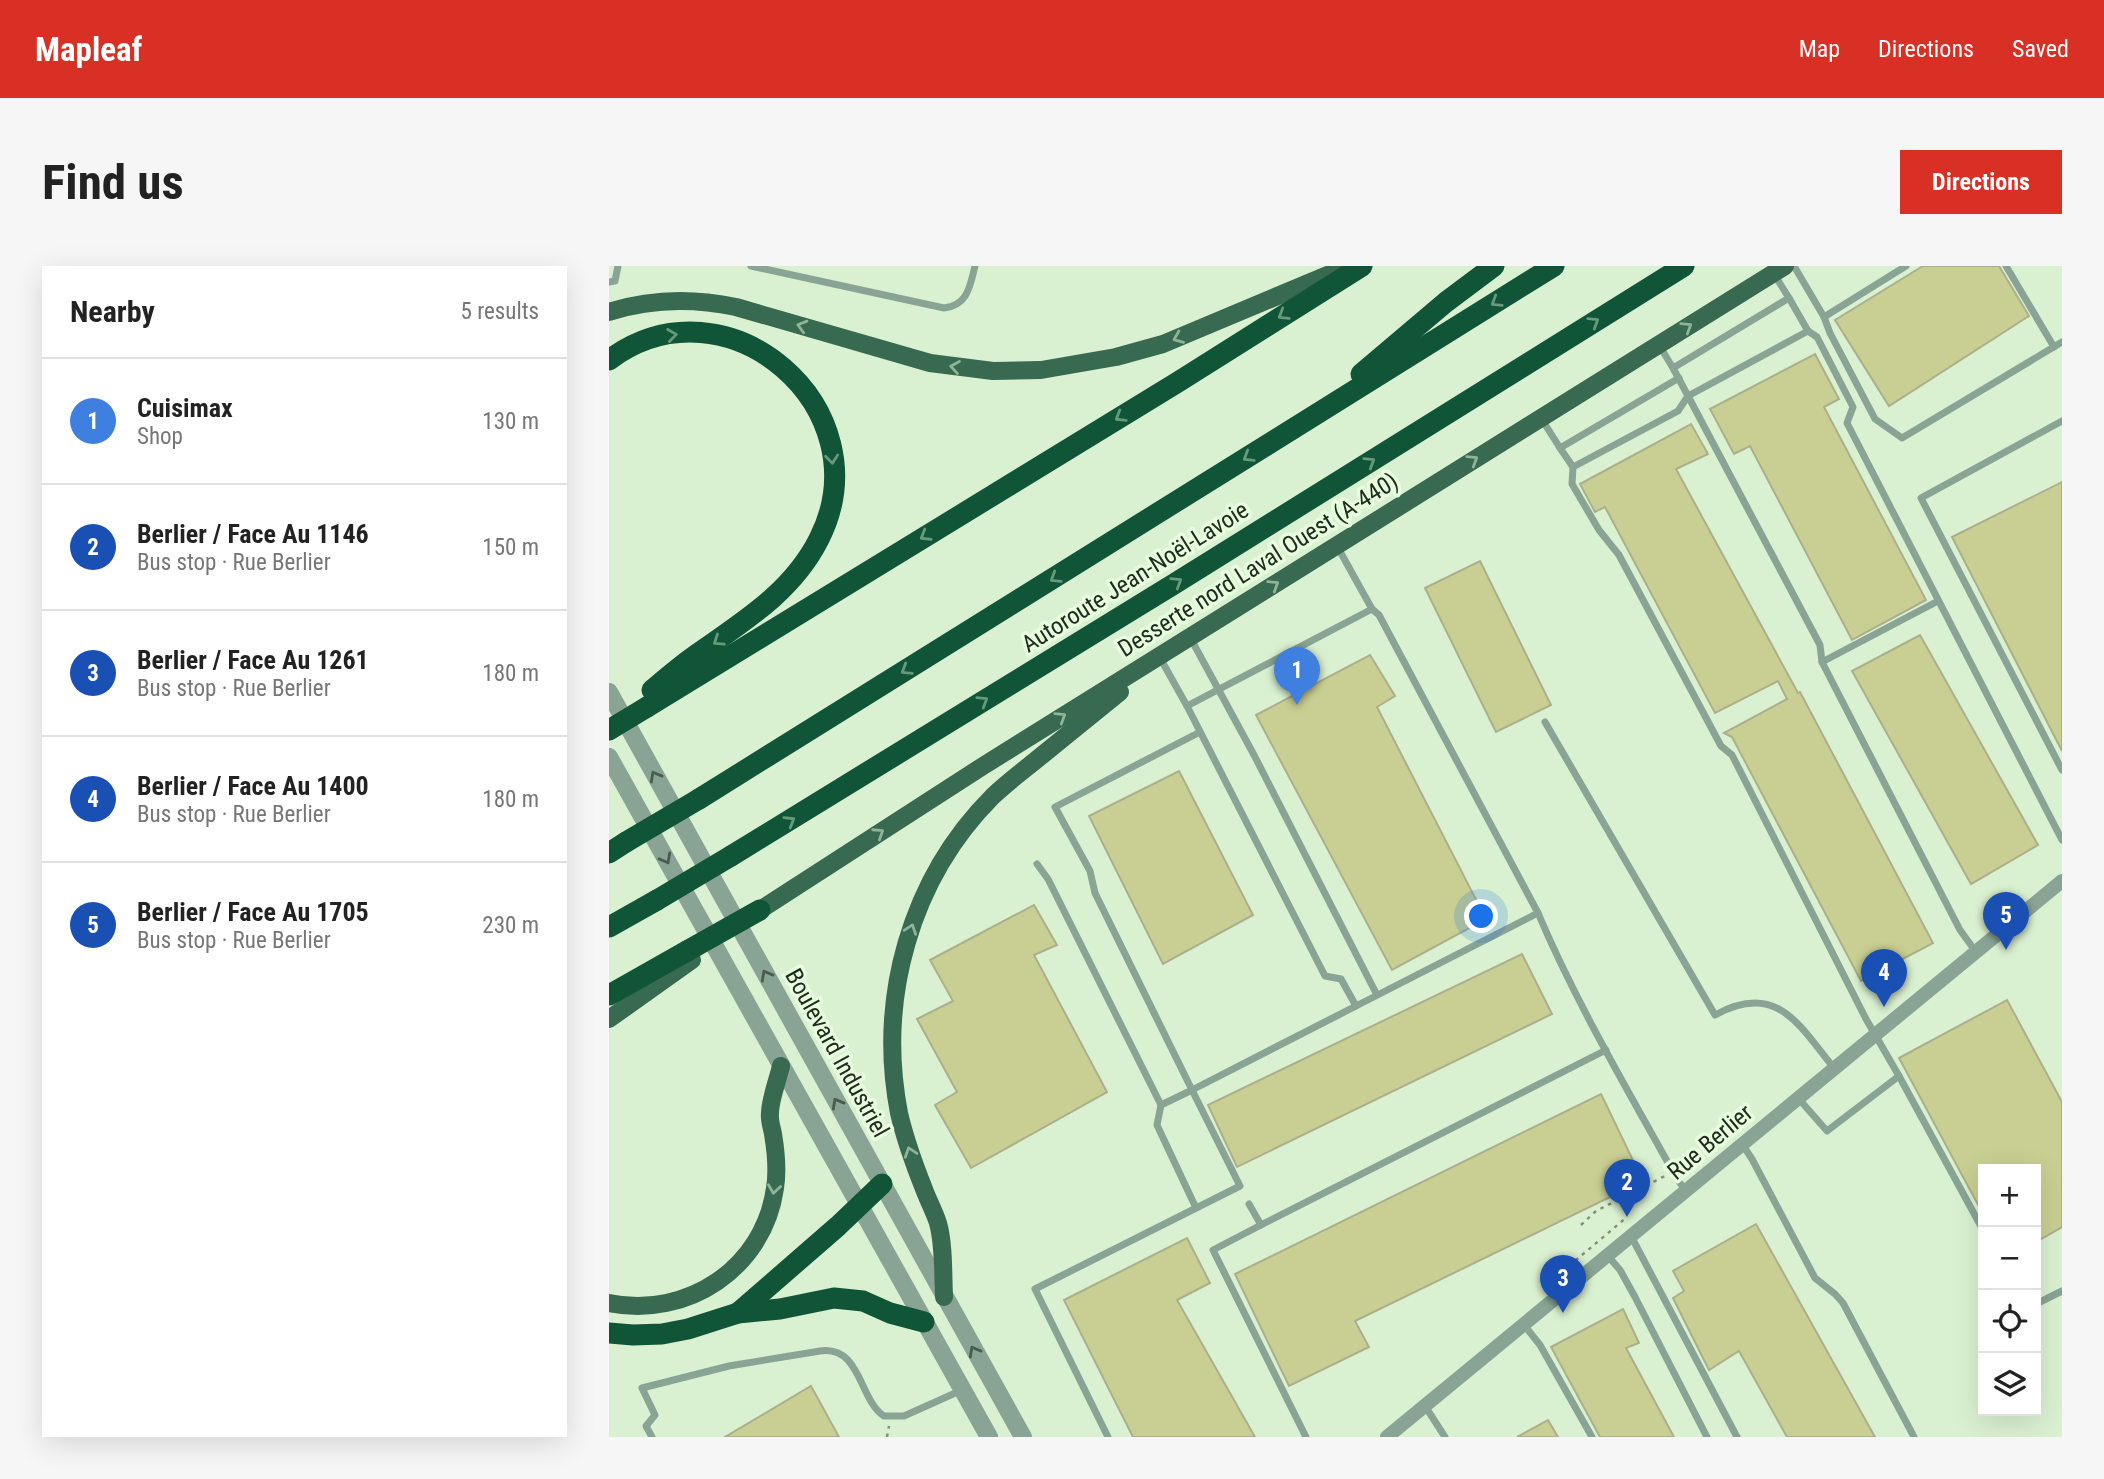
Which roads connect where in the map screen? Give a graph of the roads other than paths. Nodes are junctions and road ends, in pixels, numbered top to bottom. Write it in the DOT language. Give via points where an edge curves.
graph roads {
  1 [pos="618,266"];
  2 [pos="751,266"];
  3 [pos="975,266"];
  4 [pos="1349,266"];
  5 [pos="1362,266"];
  6 [pos="1494,266"];
  7 [pos="1554,266"];
  8 [pos="1684,266"];
  9 [pos="1794,266"];
  10 [pos="1906,266"];
  11 [pos="2006,266"];
  12 [pos="1780,270"];
  13 [pos="609,282"];
  14 [pos="1789,298"];
  15 [pos="609,312"];
  16 [pos="1824,317"];
  17 [pos="1808,331"];
  18 [pos="2062,342"];
  19 [pos="1658,345"];
  20 [pos="2054,347"];
  21 [pos="609,360"];
  22 [pos="1673,368"];
  23 [pos="1679,378"];
  24 [pos="1688,396"];
  25 [pos="1541,418"];
  26 [pos="1306,421"];
  27 [pos="2062,421"];
  28 [pos="1560,448"];
  29 [pos="1573,467"];
  30 [pos="1336,545"];
  31 [pos="1938,601"];
  32 [pos="1372,609"];
  33 [pos="1190,637"];
  34 [pos="1165,654"];
  35 [pos="1822,662"];
  36 [pos="1219,689"];
  37 [pos="609,692"];
  38 [pos="644,703"];
  39 [pos="1187,706"];
  40 [pos="1545,722"];
  41 [pos="609,724"];
  42 [pos="609,730"];
  43 [pos="1200,732"];
  44 [pos="609,757"];
  45 [pos="2062,770"];
  46 [pos="2062,840"];
  47 [pos="618,847"];
  48 [pos="1037,863"];
  49 [pos="2062,881"];
  50 [pos="760,910"];
  51 [pos="1538,914"];
  52 [pos="609,927"];
  53 [pos="1976,952"];
  54 [pos="690,956"];
  55 [pos="609,995"];
  56 [pos="1377,995"];
  57 [pos="1356,1006"];
  58 [pos="609,1019"];
  59 [pos="1877,1034"];
  60 [pos="1606,1050"];
  61 [pos="781,1066"];
  62 [pos="1834,1069"];
  63 [pos="1899,1076"];
  64 [pos="1192,1090"];
  65 [pos="1798,1098"];
  66 [pos="1161,1105"];
  67 [pos="1742,1144"];
  68 [pos="882,1184"];
  69 [pos="1686,1191"];
  70 [pos="1249,1204"];
  71 [pos="859,1206"];
  72 [pos="1196,1208"];
  73 [pos="1261,1225"];
  74 [pos="1981,1227"];
  75 [pos="1631,1236"];
  76 [pos="1608,1256"];
  77 [pos="2062,1291"];
  78 [pos="944,1297"];
  79 [pos="2041,1302"];
  80 [pos="609,1303"];
  81 [pos="739,1313"];
  82 [pos="924,1322"];
  83 [pos="1524,1325"];
  84 [pos="609,1333"];
  85 [pos="962,1389"];
  86 [pos="1425,1406"];
  87 [pos="652,1437"];
  88 [pos="989,1437"];
  89 [pos="1023,1437"];
  90 [pos="1108,1437"];
  91 [pos="1306,1437"];
  92 [pos="1387,1437"];
  93 [pos="1445,1437"];
  94 [pos="1592,1437"];
  95 [pos="1707,1437"];
  96 [pos="1737,1437"];
  97 [pos="1914,1437"];
  1 -- 13 [label="lane" via="615,281"];
  2 -- 3 [label="lane" via="953,307 967,295"];
  4 -- 15 [label="main road, one-way" via="1163,344 1041,370 993,371 930,363 712,302 663,300"];
  5 -- 38 [label="highway, one-way"];
  6 -- 26 [label="highway"];
  7 -- 26 [label="highway, Autoroute Jean-Noël-Lavoie, one-way"];
  52 -- 8 [label="highway, Autoroute Jean-Noël-Lavoie, one-way, bridge" via="1174,584"];
  9 -- 16 [label="lane"];
  10 -- 16 [label="lane"];
  11 -- 20 [label="lane"];
  12 -- 14 [label="lane"];
  19 -- 12 [label="main road, Desserte nord Laval Ouest (A-440), one-way"];
  14 -- 17 [label="lane"];
  14 -- 22 [label="lane"];
  16 -- 20 [label="lane" via="1875,419 1902,438"];
  17 -- 24 [label="lane"];
  17 -- 31 [label="lane" via="1817,337 1853,407 1847,424"];
  18 -- 20 [label="lane"];
  19 -- 22 [label="lane"];
  19 -- 25 [label="main road, Desserte nord Laval Ouest (A-440)"];
  21 -- 38 [label="highway, one-way" via="637,344 676,334 717,335 745,342 780,364 802,386 827,431 833,461 827,519 797,573 764,607 692,658"];
  22 -- 23 [label="lane"];
  23 -- 24 [label="lane"];
  23 -- 28 [label="lane"];
  24 -- 29 [label="lane" via="1678,411"];
  24 -- 35 [label="lane" via="1820,645"];
  25 -- 28 [label="lane"];
  30 -- 25 [label="main road, Desserte nord Laval Ouest (A-440), one-way"];
  26 -- 47 [label="highway, Autoroute Jean-Noël-Lavoie, one-way, bridge"];
  27 -- 45 [label="lane" via="1921,498"];
  28 -- 29 [label="lane"];
  29 -- 59 [label="lane" via="1572,484 1619,555 1721,746 1732,755"];
  30 -- 32 [label="lane"];
  33 -- 30 [label="main road, Desserte nord Laval Ouest (A-440), one-way"];
  31 -- 35 [label="lane"];
  31 -- 46 [label="lane"];
  32 -- 36 [label="lane"];
  32 -- 51 [label="lane"];
  33 -- 34 [label="main road, Desserte nord Laval Ouest (A-440)"];
  33 -- 36 [label="lane"];
  34 -- 39 [label="lane"];
  50 -- 34 [label="main road, Desserte nord Laval Ouest (A-440), one-way"];
  78 -- 34 [label="main road, one-way" via="939,1226 905,1137 894,1079 894,1001 912,926 943,860 980,810 1011,779"];
  35 -- 53 [label="lane" via="1960,930"];
  36 -- 39 [label="lane"];
  36 -- 56 [label="lane"];
  68 -- 37 [label="street, Boulevard Industriel, one-way"];
  38 -- 41 [label="highway"];
  38 -- 42 [label="highway, bridge"];
  39 -- 43 [label="lane"];
  40 -- 62 [label="lane" via="1715,1015 1738,1005 1771,1005 1793,1018"];
  43 -- 57 [label="lane" via="1325,976 1341,979"];
  43 -- 64 [label="lane" via="1055,807 1090,871 1095,892"];
  44 -- 61 [label="street, one-way"];
  48 -- 66 [label="lane"];
  49 -- 53 [label="street, Rue Berlier"];
  50 -- 54 [label="highway, bridge"];
  51 -- 56 [label="lane"];
  51 -- 60 [label="lane"];
  53 -- 59 [label="street, Rue Berlier"];
  54 -- 55 [label="highway"];
  54 -- 58 [label="main road"];
  56 -- 57 [label="lane"];
  57 -- 64 [label="lane"];
  59 -- 62 [label="street, Rue Berlier"];
  59 -- 63 [label="lane"];
  60 -- 69 [label="lane"];
  60 -- 73 [label="lane"];
  61 -- 71 [label="street"];
  61 -- 80 [label="main road, one-way" via="769,1113 776,1156 775,1190 769,1214 747,1255 721,1279 688,1298 651,1306"];
  62 -- 65 [label="street, Rue Berlier"];
  63 -- 65 [label="lane" via="1827,1131"];
  63 -- 74 [label="lane"];
  64 -- 66 [label="lane"];
  64 -- 72 [label="lane" via="1240,1186"];
  65 -- 67 [label="street, Rue Berlier"];
  66 -- 72 [label="lane" via="1157,1125"];
  67 -- 69 [label="street, Rue Berlier"];
  67 -- 97 [label="lane" via="1815,1278 1843,1303"];
  68 -- 71 [label="highway"];
  68 -- 78 [label="street, Boulevard Industriel"];
  69 -- 75 [label="street, Rue Berlier"];
  70 -- 73 [label="lane"];
  71 -- 81 [label="highway"];
  71 -- 82 [label="street"];
  72 -- 90 [label="lane" via="1035,1289"];
  73 -- 91 [label="lane" via="1213,1250"];
  75 -- 76 [label="street, Rue Berlier"];
  75 -- 96 [label="lane"];
  76 -- 83 [label="street, Rue Berlier"];
  76 -- 95 [label="lane" via="1635,1297"];
  77 -- 79 [label="lane"];
  89 -- 78 [label="street, Boulevard Industriel, one-way"];
  81 -- 82 [label="highway" via="849,1298"];
  81 -- 84 [label="highway" via="675,1332"];
  82 -- 85 [label="street"];
  83 -- 86 [label="street, Rue Berlier"];
  83 -- 94 [label="lane"];
  85 -- 87 [label="lane" via="904,1416 884,1416 851,1363 834,1351 820,1351 729,1366 642,1388 655,1415 646,1426"];
  85 -- 88 [label="street"];
  86 -- 92 [label="street, Rue Berlier"];
  86 -- 93 [label="lane"];
}
